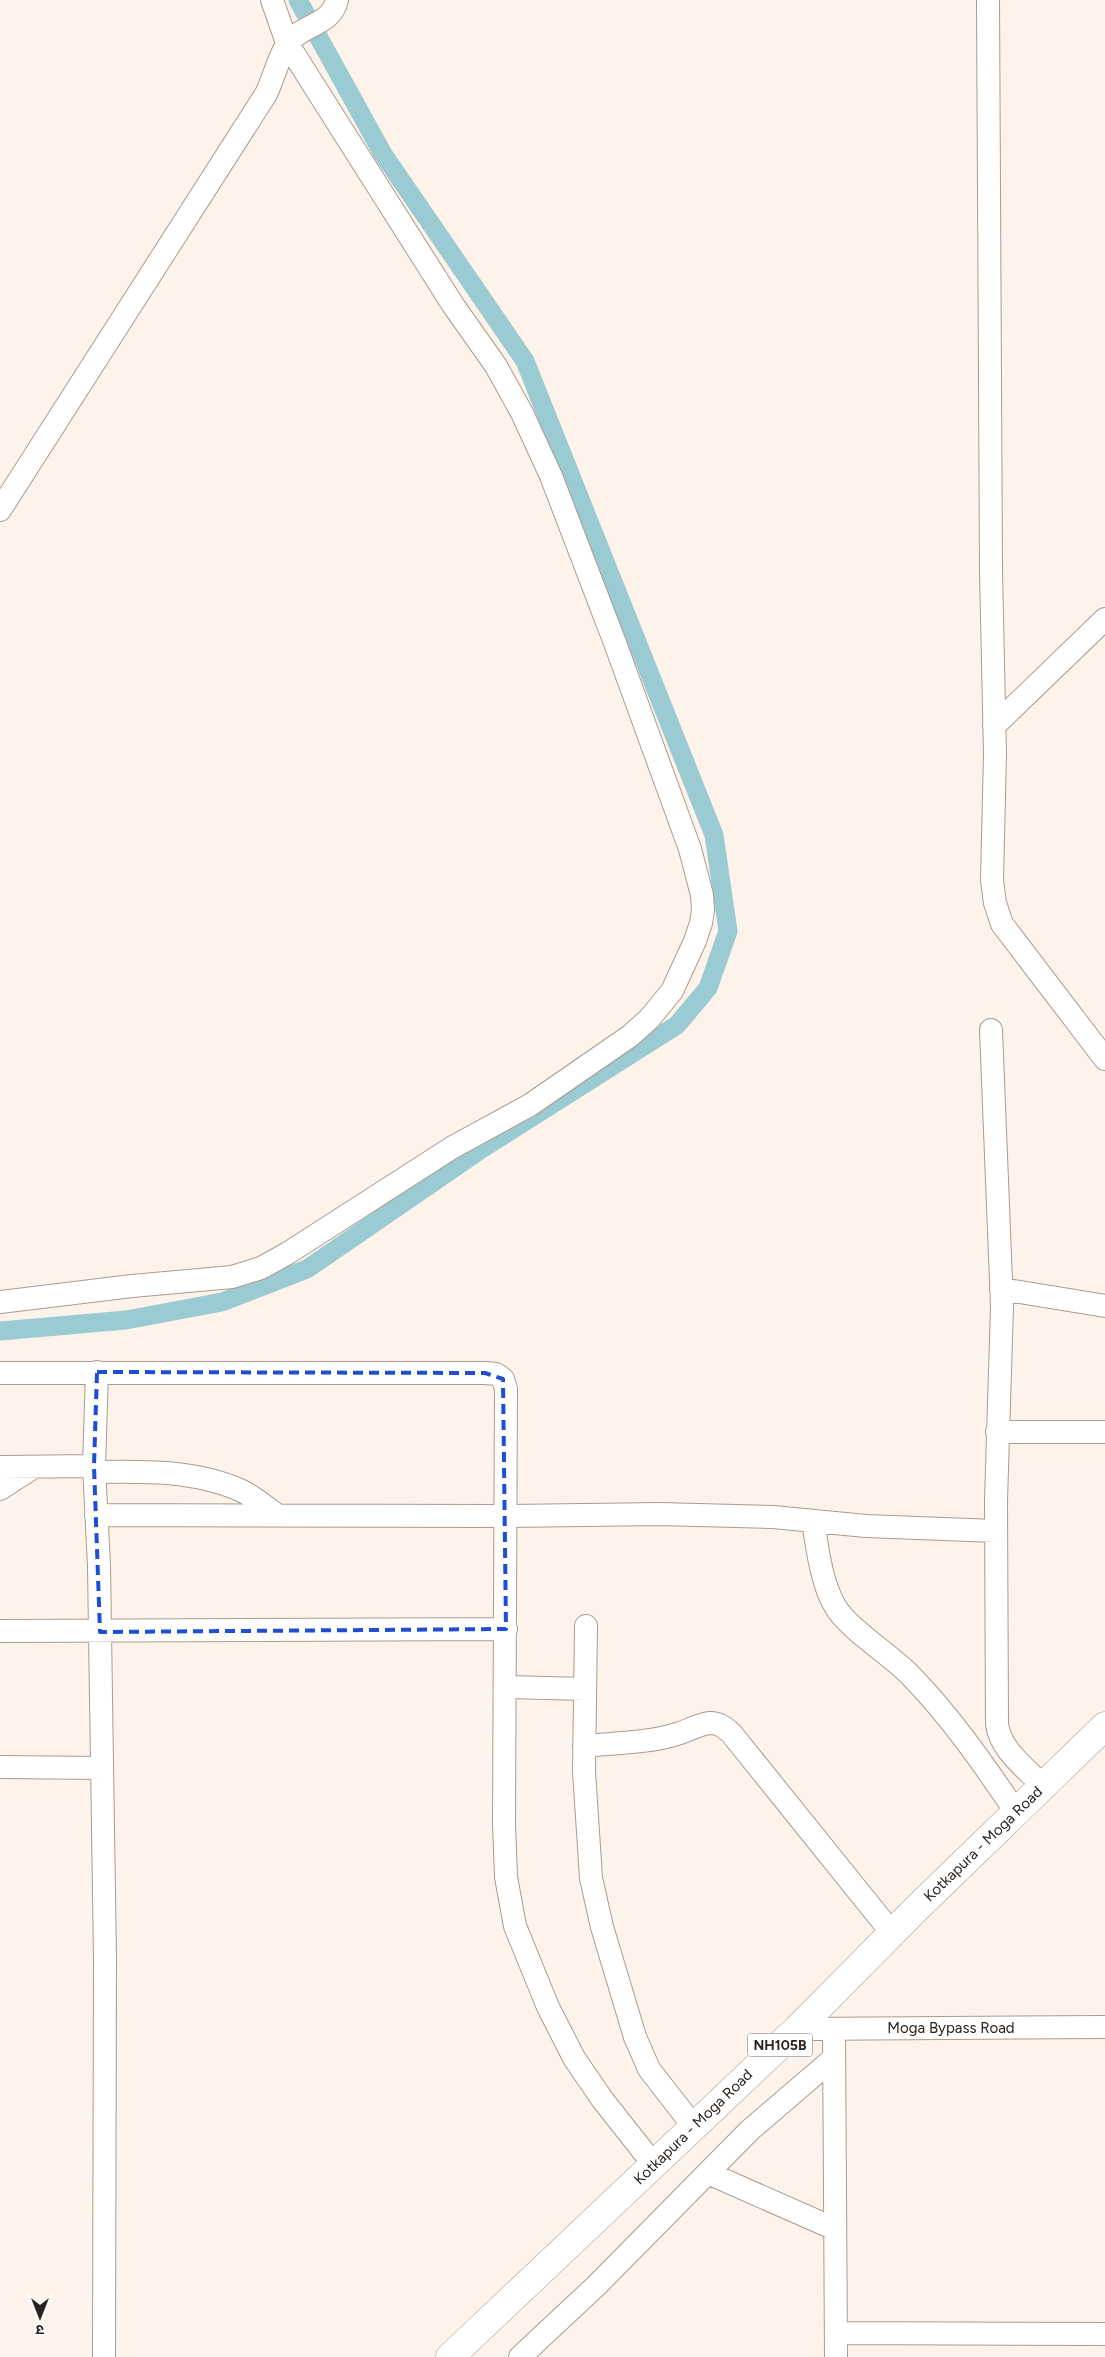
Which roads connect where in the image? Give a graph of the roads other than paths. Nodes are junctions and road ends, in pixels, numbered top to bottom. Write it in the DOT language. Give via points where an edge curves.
graph roads {
  1 [pos="272,0"];
  2 [pos="337,0"];
  3 [pos="988,0"];
  4 [pos="290,40"];
  5 [pos="0,510"];
  6 [pos="1105,619"];
  7 [pos="994,726"];
  8 [pos="991,1030"];
  9 [pos="1105,1059"];
  10 [pos="1001,1289"];
  11 [pos="0,1302"];
  12 [pos="1105,1306"];
  13 [pos="97,1372"];
  14 [pos="0,1373"];
  15 [pos="997,1432"];
  16 [pos="1105,1432"];
  17 [pos="0,1467"];
  18 [pos="34,1467"];
  19 [pos="94,1469"];
  20 [pos="0,1489"];
  21 [pos="96,1515"];
  22 [pos="277,1515"];
  23 [pos="507,1516"];
  24 [pos="813,1522"];
  25 [pos="996,1531"];
  26 [pos="586,1626"];
  27 [pos="506,1629"];
  28 [pos="0,1631"];
  29 [pos="100,1632"];
  30 [pos="505,1687"];
  31 [pos="585,1689"];
  32 [pos="1105,1726"];
  33 [pos="584,1746"];
  34 [pos="0,1767"];
  35 [pos="102,1768"];
  36 [pos="1043,1786"];
  37 [pos="1016,1812"];
  38 [pos="892,1933"];
  39 [pos="1105,2027"];
  40 [pos="797,2028"];
  41 [pos="834,2028"];
  42 [pos="834,2058"];
  43 [pos="694,2127"];
  44 [pos="654,2165"];
  45 [pos="708,2172"];
  46 [pos="835,2229"];
  47 [pos="836,2333"];
  48 [pos="1105,2334"];
  49 [pos="104,2357"];
  50 [pos="450,2357"];
  51 [pos="520,2357"];
  52 [pos="836,2357"];
  1 -- 4 [label="street"];
  2 -- 4 [label="street" via="335,8 323,20"];
  3 -- 7 [label="street"];
  4 -- 5 [label="street" via="266,94"];
  4 -- 11 [label="street" via="453,305 496,366 522,413 551,476 690,849 702,895 701,923 672,991 630,1036 530,1105 452,1146 261,1268 232,1277"];
  6 -- 7 [label="street"];
  7 -- 9 [label="street" via="992,880 995,903 1002,924 1018,947"];
  8 -- 10 [label="street"];
  10 -- 12 [label="street"];
  10 -- 15 [label="street"];
  13 -- 14 [label="street"];
  13 -- 19 [label="street"];
  13 -- 23 [label="street" via="496,1374 503,1379 506,1389"];
  15 -- 16 [label="street"];
  15 -- 25 [label="street"];
  17 -- 18 [label="street"];
  18 -- 19 [label="street"];
  18 -- 20 [label="street"];
  19 -- 21 [label="street"];
  19 -- 22 [label="street" via="166,1472 206,1480 243,1492"];
  21 -- 22 [label="street"];
  21 -- 29 [label="street"];
  22 -- 23 [label="street"];
  23 -- 24 [label="street" via="660,1514 773,1517"];
  23 -- 27 [label="street"];
  24 -- 25 [label="street"];
  24 -- 37 [label="street" via="824,1577 836,1608 851,1625 912,1676 980,1758"];
  25 -- 36 [label="street" via="998,1734 1003,1744"];
  26 -- 31 [label="street"];
  27 -- 29 [label="street"];
  27 -- 30 [label="street"];
  28 -- 29 [label="street"];
  29 -- 35 [label="street"];
  30 -- 31 [label="street"];
  30 -- 44 [label="street" via="506,1878 515,1926 548,2007 574,2058"];
  31 -- 33 [label="street"];
  32 -- 36 [label="highway, Kotkapura - Moga Road / NH105B"];
  33 -- 38 [label="street" via="647,1740 703,1724 722,1725"];
  33 -- 43 [label="street" via="586,1834 591,1878 613,1968 649,2070"];
  34 -- 35 [label="street"];
  35 -- 49 [label="street"];
  36 -- 37 [label="highway, Kotkapura - Moga Road / NH105B"];
  37 -- 38 [label="highway, Kotkapura - Moga Road / NH105B"];
  38 -- 40 [label="highway, Kotkapura - Moga Road / NH105B"];
  39 -- 41 [label="street, Moga Bypass Road"];
  40 -- 41 [label="street, Moga Bypass Road"];
  40 -- 43 [label="highway, Kotkapura - Moga Road / NH105B"];
  41 -- 42 [label="street"];
  42 -- 45 [label="street" via="750,2130"];
  42 -- 46 [label="street"];
  43 -- 44 [label="highway, Kotkapura - Moga Road / NH105B"];
  44 -- 50 [label="highway, Kotkapura - Moga Road / NH105B"];
  45 -- 46 [label="street"];
  45 -- 51 [label="street" via="596,2286"];
  46 -- 47 [label="street"];
  47 -- 48 [label="street"];
  47 -- 52 [label="street"];
}
